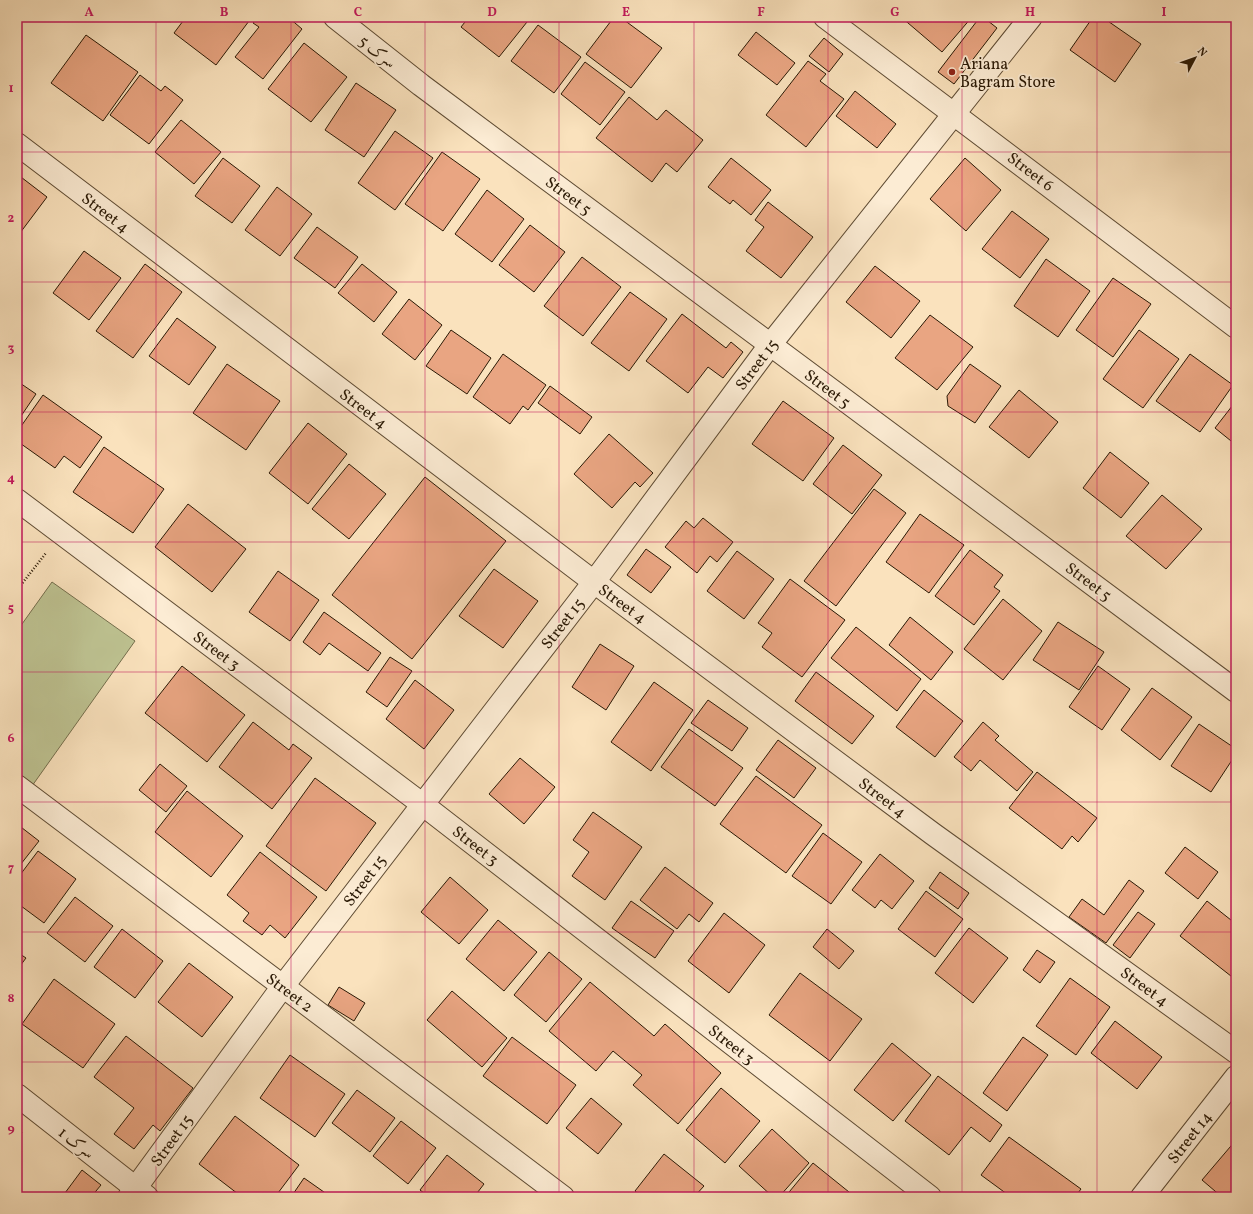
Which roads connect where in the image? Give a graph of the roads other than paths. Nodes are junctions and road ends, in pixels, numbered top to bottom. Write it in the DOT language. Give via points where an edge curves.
graph roads {
  1 [pos="335,17"];
  2 [pos="826,17"];
  3 [pos="1031,17"];
  4 [pos="956,114"];
  5 [pos="17,144"];
  6 [pos="1236,327"];
  7 [pos="770,345"];
  8 [pos="17,500"];
  9 [pos="594,582"];
  10 [pos="1236,691"];
  11 [pos="17,786"];
  12 [pos="422,804"];
  13 [pos="283,986"];
  14 [pos="1236,1052"];
  15 [pos="1236,1078"];
  16 [pos="17,1095"];
  17 [pos="137,1194"];
  18 [pos="563,1197"];
  19 [pos="930,1197"];
  20 [pos="1142,1197"];
  1 -- 7 [label="street, Street 5"];
  2 -- 4 [label="street, Street 6"];
  3 -- 4 [label="street, Street 15"];
  4 -- 6 [label="street, Street 6"];
  4 -- 7 [label="street, Street 15"];
  5 -- 9 [label="street, Street 4"];
  7 -- 9 [label="street, Street 15"];
  7 -- 10 [label="street, Street 5"];
  8 -- 12 [label="street, Street 3"];
  9 -- 12 [label="street, Street 15"];
  9 -- 14 [label="street, Street 4" via="933,834"];
  11 -- 13 [label="street, Street 2"];
  12 -- 13 [label="street, Street 15"];
  12 -- 19 [label="street, Street 3"];
  13 -- 17 [label="street, Street 15"];
  13 -- 18 [label="street, Street 2"];
  15 -- 20 [label="street, Street 14"];
  16 -- 17 [label="street, سرک 1"];
}
